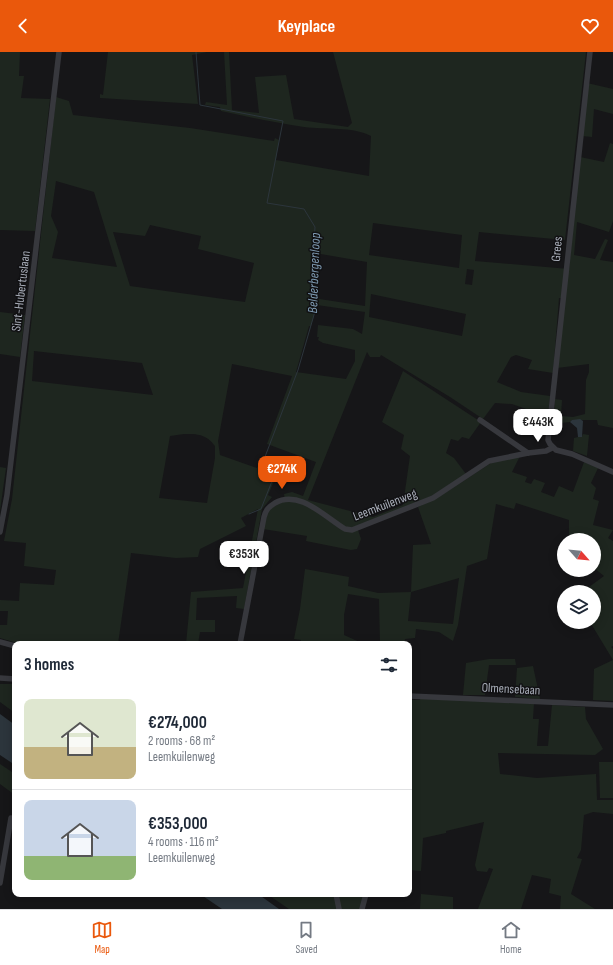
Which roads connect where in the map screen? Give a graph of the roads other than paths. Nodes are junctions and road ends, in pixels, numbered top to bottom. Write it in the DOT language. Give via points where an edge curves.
graph roads {
  1 [pos="59,52"];
  2 [pos="590,52"];
  3 [pos="480,420"];
  4 [pos="552,448"];
  5 [pos="528,452"];
  6 [pos="613,472"];
  7 [pos="0,532"];
  8 [pos="241,641"];
  9 [pos="0,642"];
  10 [pos="12,645"];
  11 [pos="0,678"];
  12 [pos="12,679"];
  13 [pos="412,696"];
  14 [pos="613,705"];
  15 [pos="11,818"];
  16 [pos="0,883"];
  17 [pos="337,897"];
  18 [pos="365,897"];
  19 [pos="339,909"];
  20 [pos="362,909"];
  1 -- 7 [label="street, Sint-Hubertuslaan" via="8,495"];
  2 -- 4 [label="street, Grees" via="548,440"];
  3 -- 5 [label="street"];
  4 -- 5 [label="street, Leemkuilenweg"];
  4 -- 6 [label="street"];
  5 -- 8 [label="street, Leemkuilenweg" via="489,461 433,498 352,530 345,529 303,502 292,498 270,506 264,517"];
  9 -- 10 [label="street"];
  11 -- 12 [label="street"];
  13 -- 14 [label="street, Olmensebaan"];
  15 -- 16 [label="street"];
  17 -- 19 [label="street"];
  18 -- 20 [label="street"];
}
